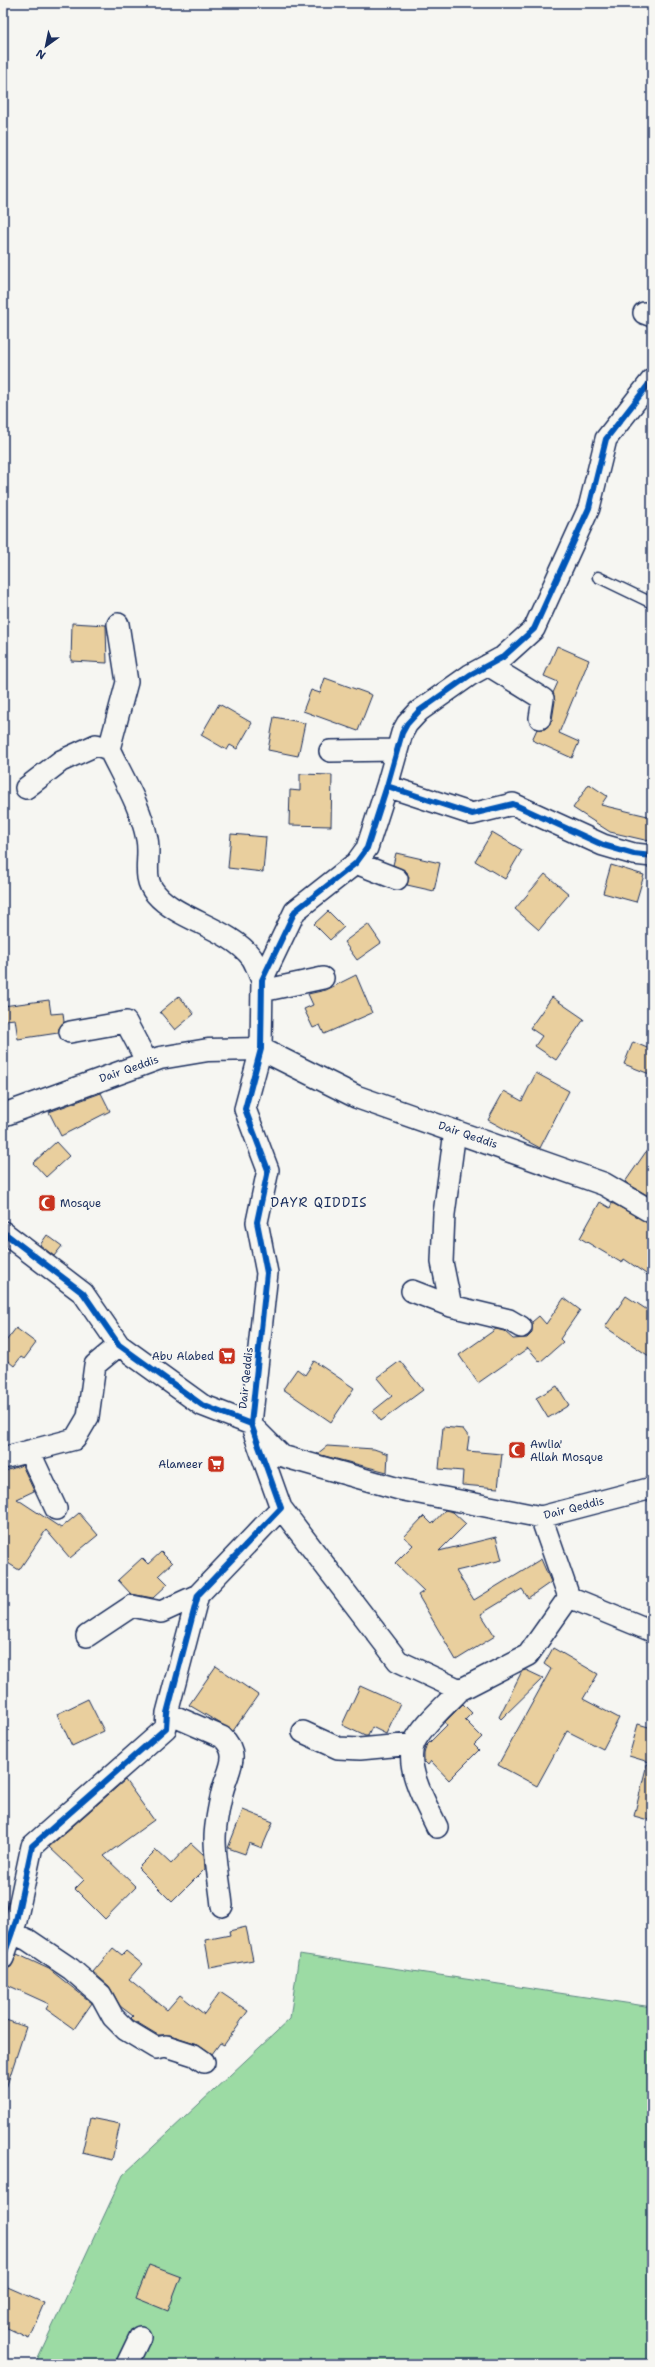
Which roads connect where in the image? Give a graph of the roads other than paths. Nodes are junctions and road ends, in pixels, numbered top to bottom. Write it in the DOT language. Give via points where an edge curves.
graph roads {
  1 [pos="652,380"];
  2 [pos="598,577"];
  3 [pos="652,603"];
  4 [pos="118,624"];
  5 [pos="488,665"];
  6 [pos="540,718"];
  7 [pos="108,749"];
  8 [pos="397,750"];
  9 [pos="330,751"];
  10 [pos="387,786"];
  11 [pos="26,788"];
  12 [pos="652,856"];
  13 [pos="356,863"];
  14 [pos="397,879"];
  15 [pos="324,978"];
  16 [pos="262,986"];
  17 [pos="70,1032"];
  18 [pos="261,1049"];
  19 [pos="147,1062"];
  20 [pos="3,1115"];
  21 [pos="455,1130"];
  22 [pos="652,1212"];
  23 [pos="3,1232"];
  24 [pos="412,1291"];
  25 [pos="451,1306"];
  26 [pos="521,1327"];
  27 [pos="119,1345"];
  28 [pos="251,1424"];
  29 [pos="29,1451"];
  30 [pos="3,1458"];
  31 [pos="652,1488"];
  32 [pos="281,1508"];
  33 [pos="56,1509"];
  34 [pos="540,1517"];
  35 [pos="198,1595"];
  36 [pos="569,1597"];
  37 [pos="652,1631"];
  38 [pos="87,1636"];
  39 [pos="460,1690"];
  40 [pos="167,1713"];
  41 [pos="303,1732"];
  42 [pos="414,1744"];
  43 [pos="438,1827"];
  44 [pos="222,1906"];
  45 [pos="12,1933"];
  46 [pos="3,1958"];
  47 [pos="204,2062"];
  48 [pos="140,2337"];
  49 [pos="126,2364"];
  1 -- 5 [label="street" via="606,439 589,508 534,629 503,657"];
  2 -- 3 [label="lane"];
  4 -- 7 [label="street" via="127,682"];
  5 -- 6 [label="street" via="544,700"];
  5 -- 8 [label="street" via="420,711 402,733"];
  7 -- 11 [label="street" via="96,745 61,761"];
  7 -- 16 [label="street" via="143,819 148,841 147,881 156,894 169,905 226,936 252,958"];
  8 -- 9 [label="street"];
  8 -- 10 [label="street"];
  10 -- 12 [label="street" via="472,814 513,804 604,845 634,854"];
  10 -- 13 [label="street" via="367,848"];
  13 -- 14 [label="street"];
  13 -- 16 [label="street" via="295,911"];
  15 -- 16 [label="street"];
  16 -- 18 [label="street"];
  17 -- 19 [label="street" via="126,1022"];
  18 -- 19 [label="main road, Dair Qeddis" via="208,1050"];
  18 -- 21 [label="main road, Dair Qeddis" via="357,1097"];
  18 -- 28 [label="street, Dair Qeddis" via="245,1109 268,1170 257,1222 267,1273"];
  19 -- 20 [label="main road, Dair Qeddis"];
  21 -- 22 [label="main road, Dair Qeddis" via="604,1184"];
  21 -- 25 [label="street" via="444,1214 442,1262"];
  23 -- 27 [label="street, Dair Qeddis" via="83,1293"];
  24 -- 25 [label="street"];
  25 -- 26 [label="street" via="509,1320"];
  27 -- 28 [label="street, Dair Qeddis" via="202,1405"];
  27 -- 29 [label="street" via="95,1365 88,1417 75,1439"];
  28 -- 32 [label="street"];
  28 -- 34 [label="street, Dair Qeddis" via="282,1456 399,1489"];
  29 -- 30 [label="street"];
  29 -- 33 [label="street"];
  31 -- 34 [label="street, Dair Qeddis"];
  32 -- 35 [label="street"];
  32 -- 39 [label="street" via="398,1661"];
  34 -- 36 [label="street"];
  35 -- 38 [label="street" via="161,1612 132,1606"];
  35 -- 40 [label="street"];
  36 -- 37 [label="street"];
  36 -- 39 [label="street" via="528,1655"];
  39 -- 42 [label="street" via="420,1733"];
  40 -- 44 [label="street" via="222,1737 233,1752 222,1792 215,1838"];
  40 -- 45 [label="street" via="166,1728 32,1846"];
  41 -- 42 [label="street" via="338,1748 360,1749"];
  42 -- 43 [label="street" via="411,1760 418,1786"];
  45 -- 46 [label="street"];
  45 -- 47 [label="street" via="28,1940 71,1969 101,1995 113,2017 126,2030 156,2048 166,2046 194,2055"];
  48 -- 49 [label="street"];
}
